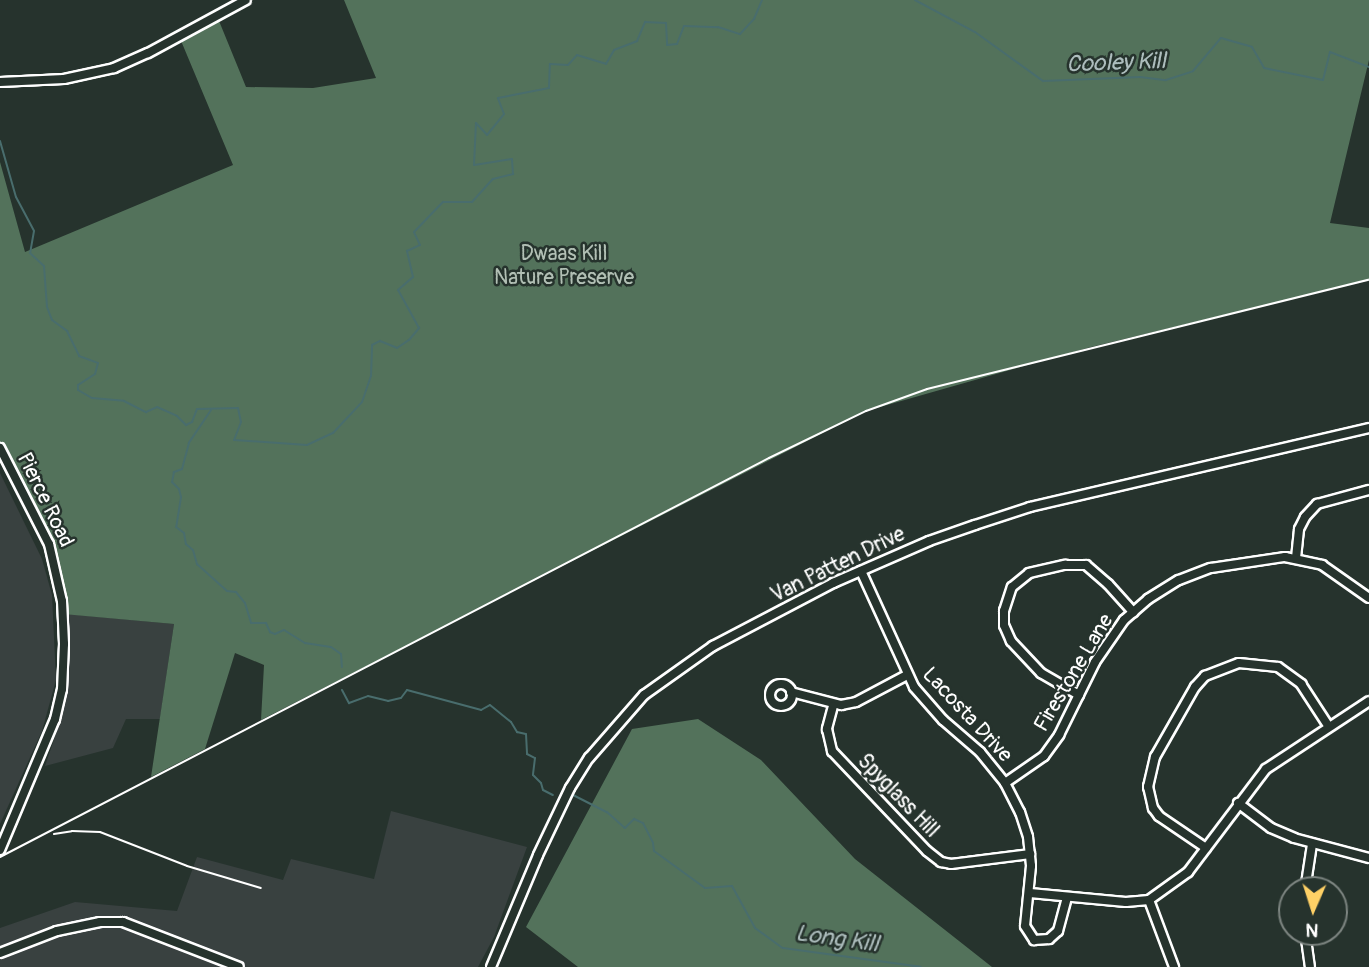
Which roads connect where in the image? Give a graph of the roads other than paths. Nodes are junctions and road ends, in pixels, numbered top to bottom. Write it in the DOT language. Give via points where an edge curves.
graph roads {
  1 [pos="246,0"];
  2 [pos="0,82"];
  3 [pos="1369,428"];
  4 [pos="0,448"];
  5 [pos="1369,490"];
  6 [pos="1296,558"];
  7 [pos="860,571"];
  8 [pos="1369,598"];
  9 [pos="1133,611"];
  10 [pos="906,675"];
  11 [pos="791,692"];
  12 [pos="1079,695"];
  13 [pos="1369,701"];
  14 [pos="833,706"];
  15 [pos="1329,727"];
  16 [pos="1005,783"];
  17 [pos="1238,803"];
  18 [pos="1312,845"];
  19 [pos="1206,848"];
  20 [pos="0,850"];
  21 [pos="1030,854"];
  22 [pos="1369,858"];
  23 [pos="1308,876"];
  24 [pos="1030,893"];
  25 [pos="1067,898"];
  26 [pos="1149,900"];
  27 [pos="1307,946"];
  28 [pos="0,953"];
  29 [pos="239,967"];
  30 [pos="491,967"];
  31 [pos="1174,967"];
  32 [pos="1310,967"];
  1 -- 2 [label="street" via="114,68 64,79"];
  3 -- 7 [label="street, Van Patten Drive" via="1030,507 929,541"];
  4 -- 20 [label="street, Pierce Road" via="49,544 62,601 64,644 55,719"];
  5 -- 6 [label="street" via="1317,505 1299,529"];
  6 -- 8 [label="street, Firestone Lane" via="1322,565"];
  6 -- 9 [label="street, Firestone Lane" via="1211,568 1179,580"];
  7 -- 10 [label="street, Lacosta Drive"];
  7 -- 30 [label="street, Van Patten Drive" via="713,646 630,708 570,788"];
  9 -- 12 [label="street, Firestone Lane" via="1115,632"];
  9 -- 12 [label="street" via="1086,565 1029,573 1012,587 1004,611 1011,641 1041,673"];
  10 -- 14 [label="street" via="856,702"];
  10 -- 16 [label="street, Lacosta Drive"];
  11 -- 14 [label="street"];
  12 -- 16 [label="street, Firestone Lane" via="1044,756"];
  13 -- 15 [label="street"];
  14 -- 21 [label="street, Spyglass Hill" via="827,729 832,751 941,862"];
  15 -- 17 [label="street" via="1266,769"];
  15 -- 19 [label="street" via="1301,684 1278,667 1239,663 1205,676 1155,757 1148,787 1159,816"];
  16 -- 21 [label="street, Lacosta Drive" via="1020,812"];
  17 -- 18 [label="street" via="1271,828"];
  17 -- 19 [label="street"];
  18 -- 22 [label="street"];
  18 -- 23 [label="street"];
  19 -- 26 [label="street" via="1180,880"];
  21 -- 24 [label="street, Lacosta Drive"];
  24 -- 25 [label="street"];
  24 -- 25 [label="street, Lacosta Drive" via="1025,926 1034,940 1041,941 1058,931"];
  25 -- 26 [label="street"];
  26 -- 31 [label="street"];
  27 -- 32 [label="street"];
  28 -- 29 [label="street" via="80,925 123,922"];
}
